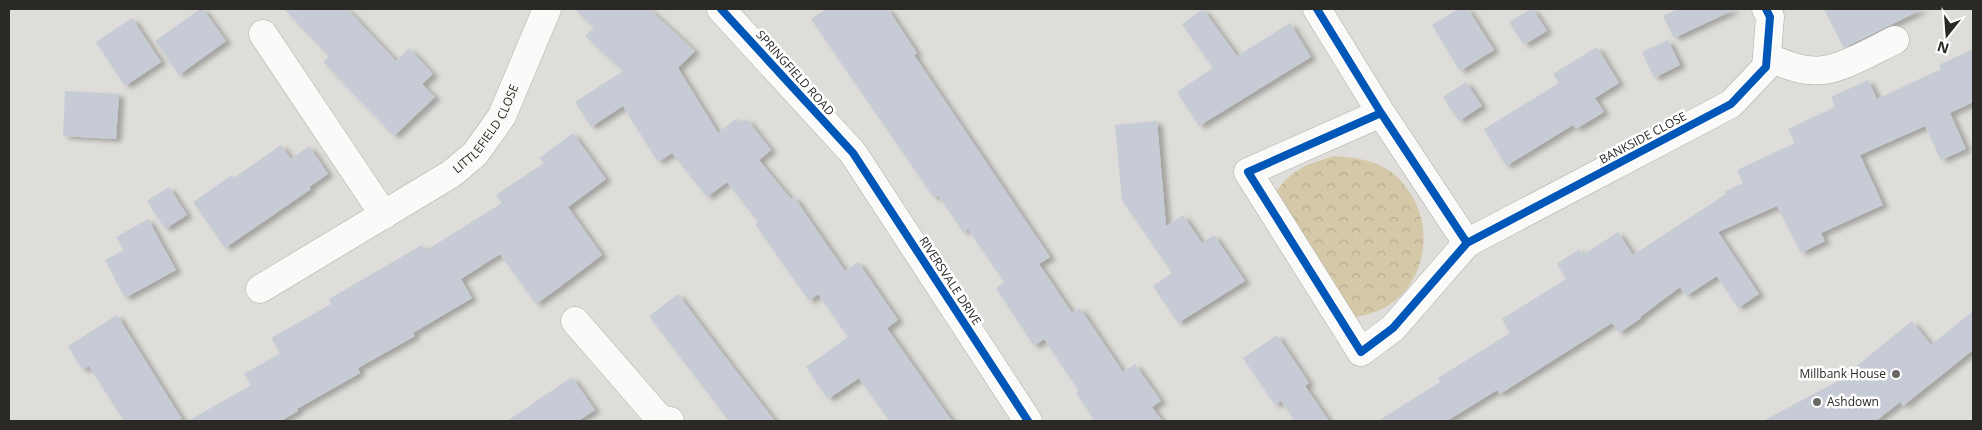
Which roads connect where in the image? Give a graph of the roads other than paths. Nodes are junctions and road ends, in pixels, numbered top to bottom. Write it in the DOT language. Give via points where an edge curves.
graph roads {
  1 [pos="547,9"];
  2 [pos="721,9"];
  3 [pos="1317,9"];
  4 [pos="1766,9"];
  5 [pos="263,34"];
  6 [pos="1895,40"];
  7 [pos="1767,57"];
  8 [pos="1381,112"];
  9 [pos="852,153"];
  10 [pos="384,215"];
  11 [pos="1468,243"];
  12 [pos="260,289"];
  13 [pos="575,320"];
  14 [pos="662,420"];
  15 [pos="1028,421"];
  1 -- 10 [label="street, LITTLEFIELD CLOSE" via="502,116 474,154 450,174"];
  2 -- 9 [label="street, SPRINGFIELD ROAD"];
  3 -- 8 [label="street"];
  4 -- 7 [label="street, BANKSIDE CLOSE" via="1770,17"];
  5 -- 10 [label="street"];
  6 -- 7 [label="street" via="1823,70 1790,66"];
  7 -- 11 [label="street, BANKSIDE CLOSE" via="1766,67 1731,104"];
  8 -- 11 [label="street"];
  8 -- 11 [label="street, BANKSIDE CLOSE" via="1248,172 1361,352 1392,328"];
  9 -- 15 [label="street, RIVERSVALE DRIVE"];
  10 -- 12 [label="street, LITTLEFIELD CLOSE"];
  13 -- 14 [label="street"];
}
